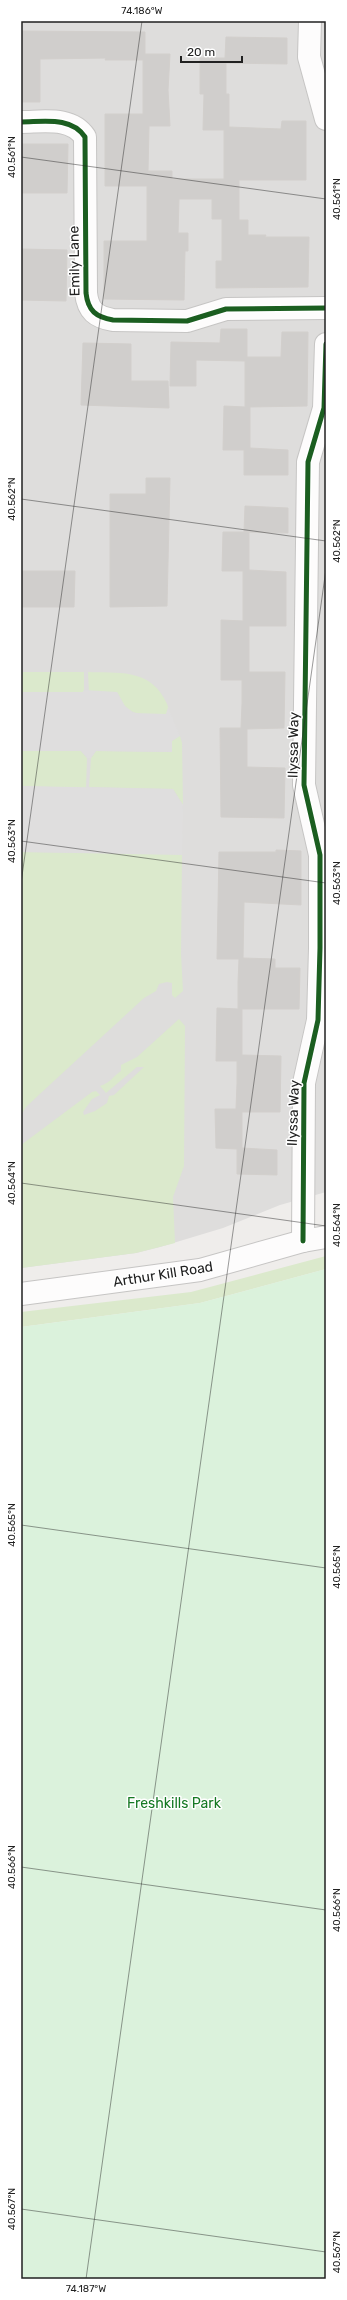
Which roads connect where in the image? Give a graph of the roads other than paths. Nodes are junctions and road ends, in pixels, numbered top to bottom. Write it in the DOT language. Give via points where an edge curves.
graph roads {
  1 [pos="310,21"];
  2 [pos="326,119"];
  3 [pos="21,122"];
  4 [pos="326,308"];
  5 [pos="326,344"];
  6 [pos="326,1236"];
  7 [pos="303,1241"];
  8 [pos="21,1294"];
  1 -- 2 [label="street" via="309,58"];
  3 -- 4 [label="street, Emily Lane" via="72,124 85,137 86,293 87,304 93,313 113,320 188,320 226,309"];
  5 -- 7 [label="street, Ilyssa Way" via="324,408 308,462 304,785 320,855 320,948 318,1020 304,1083"];
  6 -- 7 [label="street, Arthur Kill Road"];
  7 -- 8 [label="street, Arthur Kill Road" via="200,1270"];
}
